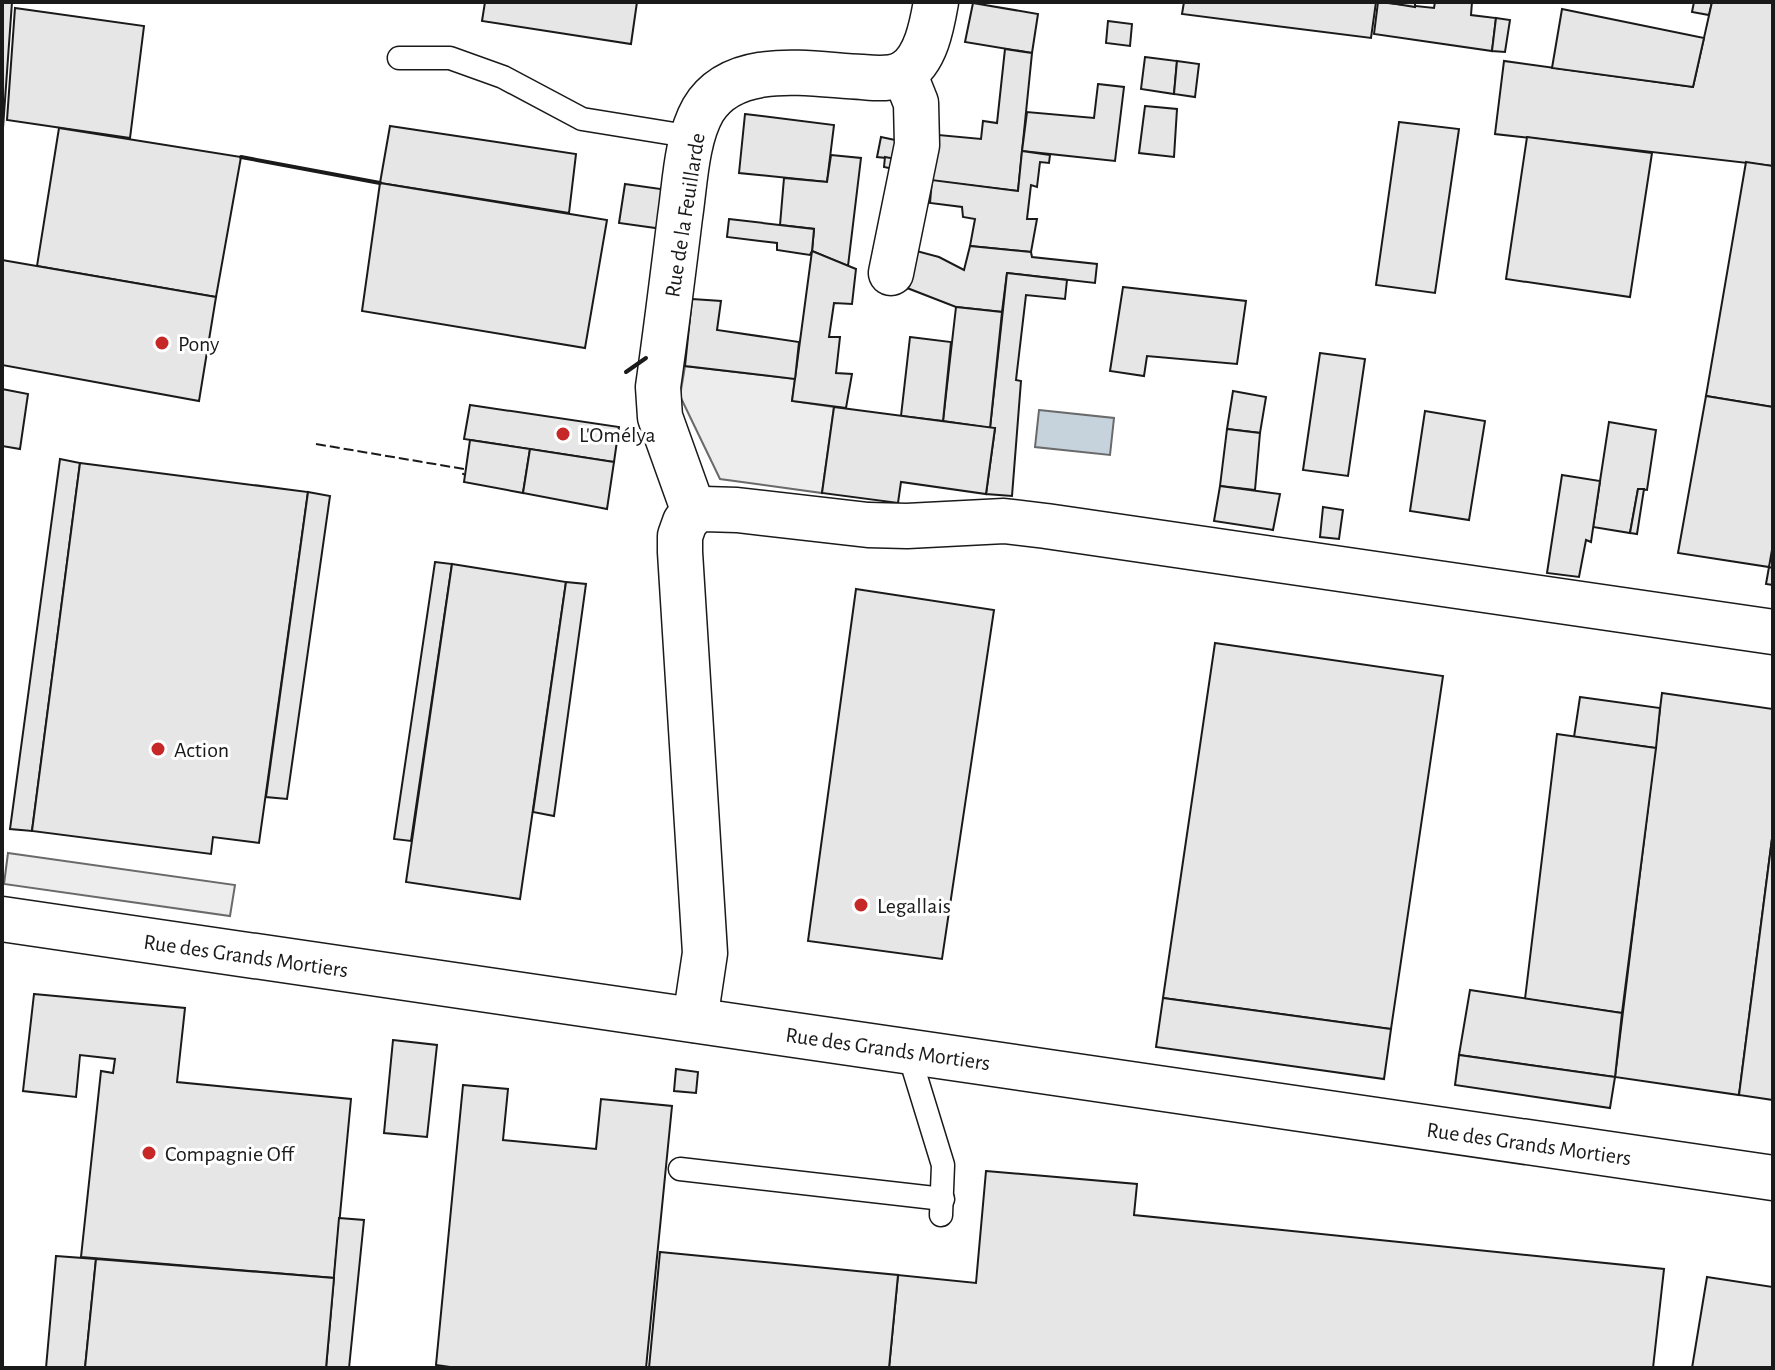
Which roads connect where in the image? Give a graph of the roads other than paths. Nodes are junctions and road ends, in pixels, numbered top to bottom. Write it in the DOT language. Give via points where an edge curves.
graph roads {
  1 [pos="936,2"];
  2 [pos="399,58"];
  3 [pos="904,73"];
  4 [pos="693,137"];
  5 [pos="891,273"];
  6 [pos="694,512"];
  7 [pos="1773,632"];
  8 [pos="2,919"];
  9 [pos="695,1020"];
  10 [pos="908,1051"];
  11 [pos="680,1169"];
  12 [pos="1773,1178"];
  1 -- 3 [label="street" via="926,41"];
  2 -- 4 [label="lane" via="450,58 503,77 582,119"];
  3 -- 4 [label="street, Rue de la Feuillarde" via="884,78 783,74 740,80 703,110"];
  3 -- 5 [label="street" via="916,103 917,145"];
  4 -- 6 [label="street, Rue de la Feuillarde" via="658,387 660,417"];
  6 -- 7 [label="street" via="737,510 868,525 1004,521"];
  6 -- 9 [label="street" via="680,536 680,552 705,953"];
  8 -- 9 [label="street, Rue des Grands Mortiers"];
  9 -- 10 [label="street, Rue des Grands Mortiers"];
  10 -- 11 [label="lane" via="943,1165 942,1207"];
  10 -- 12 [label="street, Rue des Grands Mortiers"];
}
